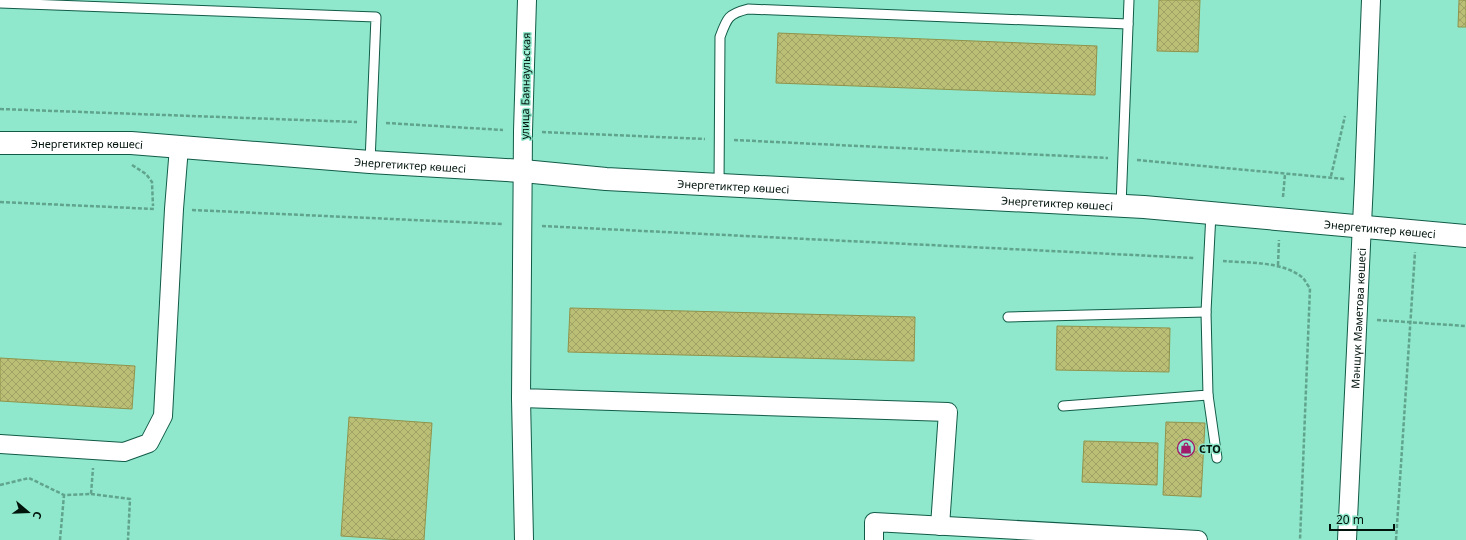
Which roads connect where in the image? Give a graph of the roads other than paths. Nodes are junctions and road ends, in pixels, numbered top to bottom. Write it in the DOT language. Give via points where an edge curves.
graph roads {
  1 [pos="527,0"];
  2 [pos="1129,0"];
  3 [pos="1371,0"];
  4 [pos="0,3"];
  5 [pos="1128,24"];
  6 [pos="0,143"];
  7 [pos="180,147"];
  8 [pos="370,162"];
  9 [pos="523,171"];
  10 [pos="719,185"];
  11 [pos="1121,206"];
  12 [pos="1211,213"];
  13 [pos="1362,227"];
  14 [pos="1466,236"];
  15 [pos="1206,312"];
  16 [pos="1008,317"];
  17 [pos="1208,395"];
  18 [pos="521,398"];
  19 [pos="1063,406"];
  20 [pos="0,444"];
  21 [pos="1218,458"];
  22 [pos="940,526"];
  23 [pos="524,540"];
  24 [pos="874,540"];
  25 [pos="1198,540"];
  26 [pos="1347,540"];
  1 -- 9 [label="street, улица Баянаульская"];
  2 -- 5 [label="lane"];
  3 -- 13 [label="street, Мәншүк Мәметова көшесі"];
  4 -- 8 [label="lane" via="376,17"];
  5 -- 10 [label="lane" via="748,9 735,12 726,22 720,37"];
  5 -- 11 [label="lane"];
  6 -- 7 [label="main road, Энергетиктер көшесі" via="131,143"];
  7 -- 8 [label="main road, Энергетиктер көшесі"];
  7 -- 20 [label="street" via="174,209 163,416 149,443 124,452"];
  8 -- 9 [label="main road, Энергетиктер көшесі"];
  9 -- 10 [label="main road, Энергетиктер көшесі" via="606,179"];
  9 -- 18 [label="street, улица Баянаульская"];
  10 -- 11 [label="main road, Энергетиктер көшесі"];
  11 -- 12 [label="main road, Энергетиктер көшесі"];
  12 -- 13 [label="main road, Энергетиктер көшесі"];
  12 -- 15 [label="lane"];
  13 -- 14 [label="main road, Энергетиктер көшесі"];
  13 -- 26 [label="street, Мәншүк Мәметова көшесі"];
  15 -- 16 [label="lane"];
  15 -- 17 [label="lane"];
  17 -- 19 [label="lane"];
  17 -- 21 [label="lane"];
  18 -- 22 [label="street" via="948,412"];
  18 -- 23 [label="street, улица Баянаульская"];
  22 -- 24 [label="street" via="874,522"];
  22 -- 25 [label="street"];
}
